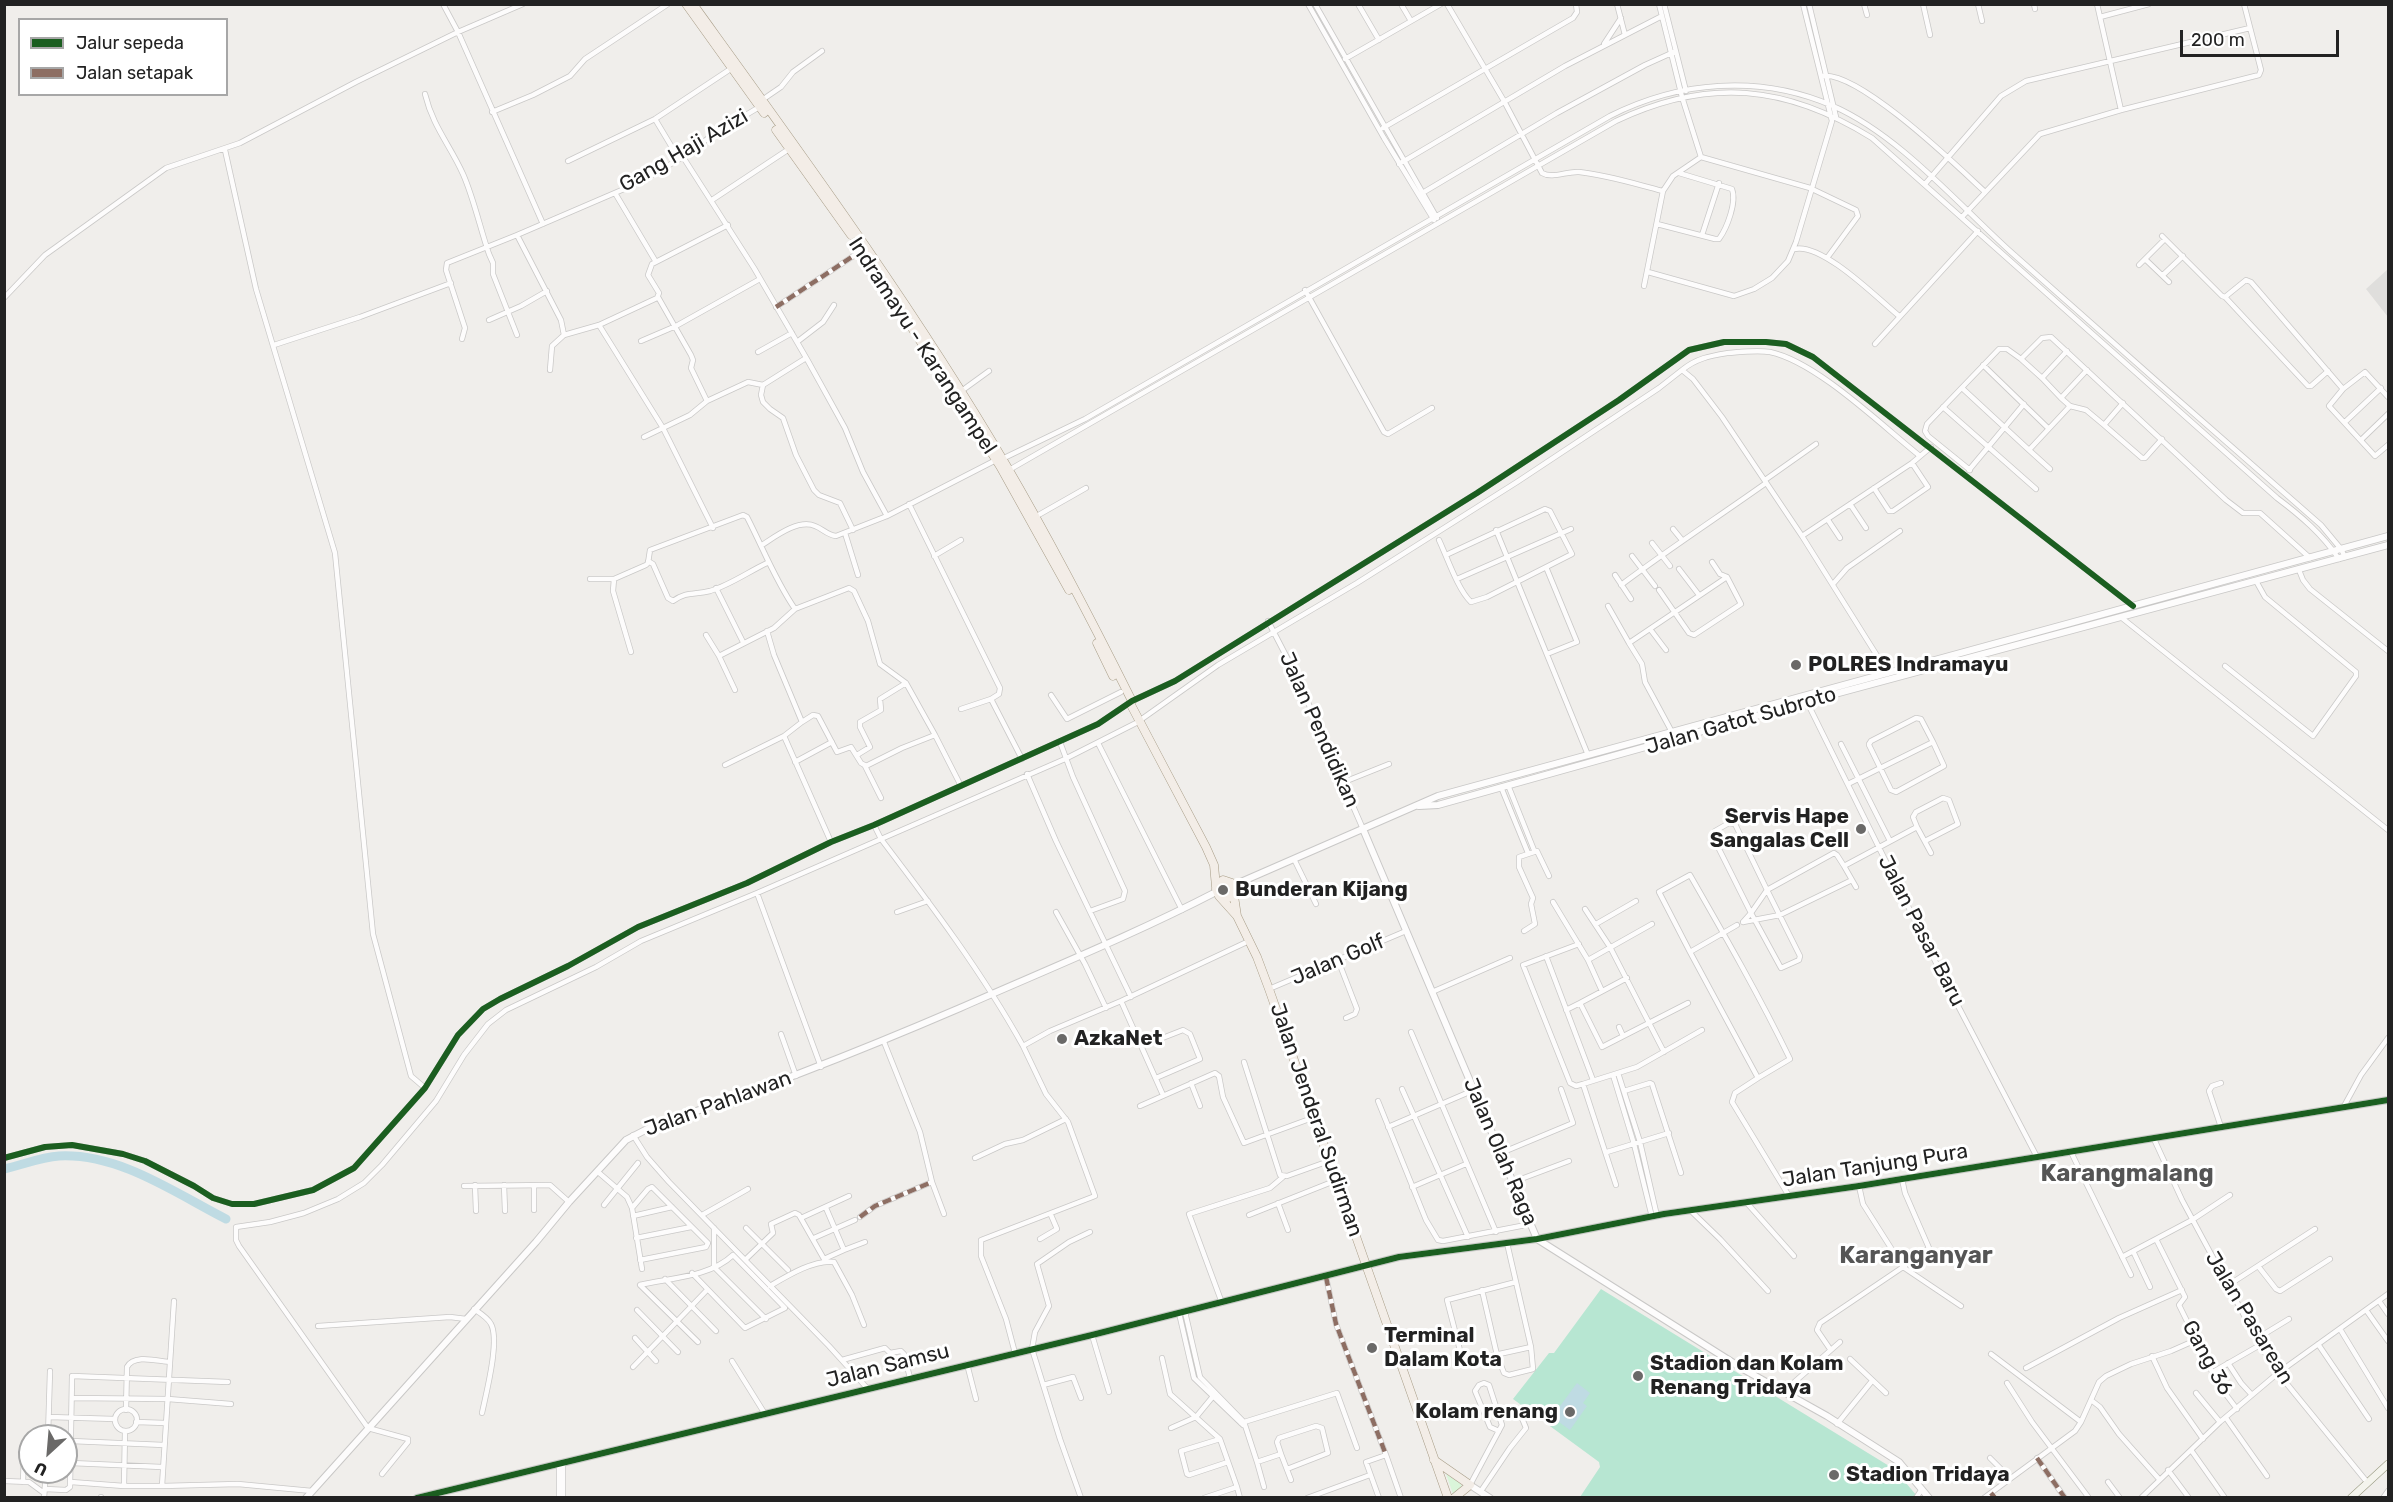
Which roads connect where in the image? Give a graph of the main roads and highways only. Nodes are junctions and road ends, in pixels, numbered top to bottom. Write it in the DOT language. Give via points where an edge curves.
graph roads {
  1 [pos="686,4"];
  2 [pos="693,4"];
  3 [pos="734,67"];
  4 [pos="762,104"];
  5 [pos="801,161"];
  6 [pos="862,248"];
  7 [pos="1003,465"];
  8 [pos="1131,704"];
  9 [pos="1214,865"];
  10 [pos="1233,886"];
  11 [pos="1217,892"];
  12 [pos="1237,916"];
  13 [pos="1434,1460"];
  14 [pos="2388,1464"];
  15 [pos="1448,1497"];
  16 [pos="1454,1497"];
  17 [pos="2350,1497"];
  1 -- 3 [label="main road, Indramayu - Karangampel"];
  2 -- 3 [label="main road, Indramayu - Karangampel"];
  3 -- 4 [label="main road, Indramayu - Karangampel"];
  4 -- 5 [label="main road, Indramayu - Karangampel"];
  4 -- 5 [label="main road, Indramayu - Karangampel" via="789,149"];
  5 -- 6 [label="main road, Indramayu - Karangampel"];
  6 -- 7 [label="main road, Indramayu - Karangampel"];
  6 -- 7 [label="main road" via="932,346"];
  7 -- 8 [label="main road, Indramayu - Karangampel" via="1035,517"];
  7 -- 8 [label="main road, Indramayu - Karangampel"];
  8 -- 9 [label="main road, Indramayu - Karangampel"];
  9 -- 10 [label="main road"];
  9 -- 11 [label="main road"];
  10 -- 11 [label="main road" via="1223,880"];
  10 -- 11 [label="main road" via="1229,898"];
  10 -- 12 [label="main road"];
  11 -- 12 [label="main road"];
  12 -- 13 [label="main road, Jalan Jenderal Sudirman" via="1269,989"];
  13 -- 15 [label="main road, Jalan Jenderal Sudirman"];
  13 -- 16 [label="main road" via="1470,1485"];
  14 -- 17 [label="main road"];
}
